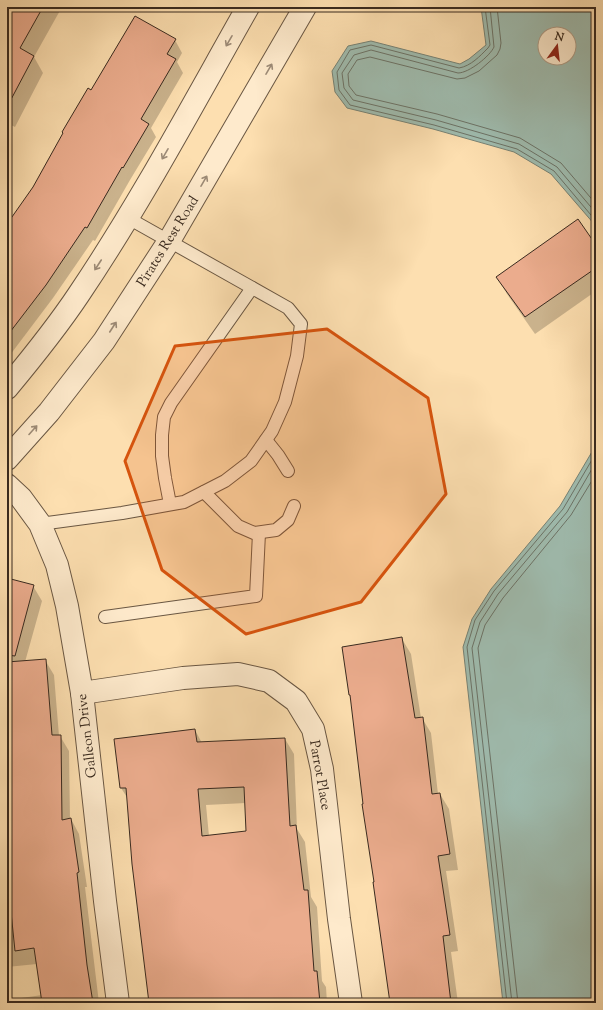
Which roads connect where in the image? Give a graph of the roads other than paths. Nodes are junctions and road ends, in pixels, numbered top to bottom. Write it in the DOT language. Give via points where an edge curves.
graph roads {
  1 [pos="248,7"];
  2 [pos="302,8"];
  3 [pos="128,218"];
  4 [pos="169,241"];
  5 [pos="252,288"];
  6 [pos="7,388"];
  7 [pos="266,440"];
  8 [pos="7,459"];
  9 [pos="288,471"];
  10 [pos="7,485"];
  11 [pos="204,492"];
  12 [pos="170,504"];
  13 [pos="294,506"];
  14 [pos="40,524"];
  15 [pos="258,532"];
  16 [pos="105,617"];
  17 [pos="82,693"];
  18 [pos="118,1003"];
  19 [pos="351,1003"];
  1 -- 3 [label="street, one-way"];
  4 -- 2 [label="street, Pirates Rest Road, one-way"];
  3 -- 4 [label="lane"];
  3 -- 6 [label="street, one-way" via="78,296"];
  4 -- 5 [label="lane"];
  8 -- 4 [label="street, Pirates Rest Road, one-way" via="49,412 104,341"];
  5 -- 7 [label="lane" via="288,308 300,324 297,356 285,402"];
  5 -- 12 [label="lane" via="171,403 164,417 162,456"];
  7 -- 9 [label="lane"];
  7 -- 11 [label="lane" via="251,461 225,481"];
  10 -- 14 [label="street, Galleon Drive" via="21,498"];
  11 -- 12 [label="lane" via="184,502"];
  11 -- 15 [label="lane" via="238,526 254,533"];
  12 -- 14 [label="lane"];
  13 -- 15 [label="lane" via="288,520 276,530"];
  14 -- 17 [label="street, Galleon Drive" via="57,565"];
  15 -- 16 [label="lane" via="256,596"];
  17 -- 18 [label="street, Galleon Drive"];
  17 -- 19 [label="street, Parrot Place" via="183,678 238,674 269,682 296,701 313,728 322,769"];
}
